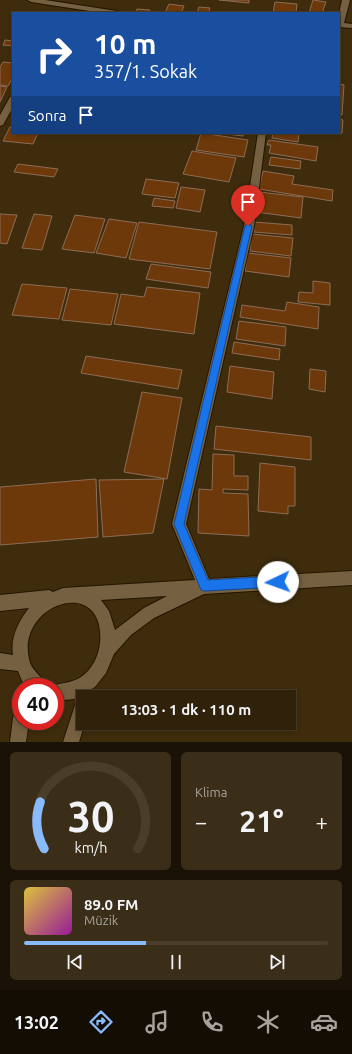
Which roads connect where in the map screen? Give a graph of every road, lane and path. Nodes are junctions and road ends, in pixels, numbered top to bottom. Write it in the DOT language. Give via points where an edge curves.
graph roads {
  1 [pos="31,0"];
  2 [pos="346,0"];
  3 [pos="64,6"];
  4 [pos="61,12"];
  5 [pos="109,12"];
  6 [pos="340,25"];
  7 [pos="352,26"];
  8 [pos="12,101"];
  9 [pos="0,122"];
  10 [pos="262,134"];
  11 [pos="352,578"];
  12 [pos="205,586"];
  13 [pos="72,594"];
  14 [pos="53,598"];
  15 [pos="0,603"];
  16 [pos="108,648"];
  17 [pos="0,661"];
  18 [pos="24,675"];
  19 [pos="92,680"];
  20 [pos="88,690"];
  21 [pos="64,692"];
  22 [pos="76,725"];
  23 [pos="20,730"];
  24 [pos="18,742"];
  25 [pos="70,742"];
  1 -- 3 [label="street"];
  2 -- 6 [label="street"];
  3 -- 4 [label="street"];
  3 -- 5 [label="street"];
  6 -- 7 [label="street"];
  8 -- 9 [label="street"];
  10 -- 12 [label="street" via="248,226 179,524"];
  11 -- 12 [label="street"];
  12 -- 13 [label="street"];
  12 -- 16 [label="street" via="149,612"];
  13 -- 14 [label="street" via="62,594"];
  13 -- 16 [label="street" via="90,601 103,616 109,637"];
  14 -- 15 [label="street"];
  14 -- 18 [label="street" via="35,610 26,624 20,641"];
  16 -- 19 [label="street" via="99,671"];
  17 -- 18 [label="street"];
  19 -- 20 [label="street"];
  19 -- 21 [label="street" via="72,692"];
  22 -- 25 [label="street"];
  23 -- 24 [label="street"];
}
